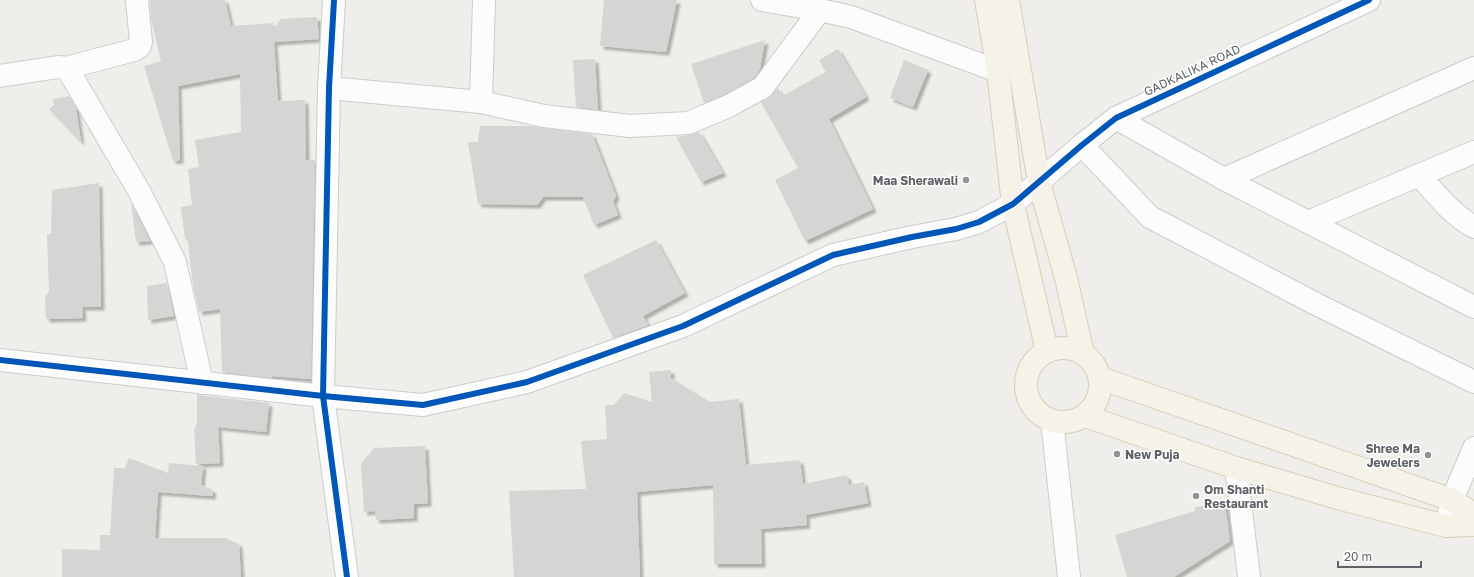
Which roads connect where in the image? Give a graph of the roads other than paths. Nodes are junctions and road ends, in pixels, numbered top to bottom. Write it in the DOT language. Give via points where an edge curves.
graph roads {
  1 [pos="137,0"];
  2 [pos="334,0"];
  3 [pos="484,0"];
  4 [pos="762,0"];
  5 [pos="986,0"];
  6 [pos="1008,0"];
  7 [pos="1369,0"];
  8 [pos="820,10"];
  9 [pos="66,68"];
  10 [pos="1474,68"];
  11 [pos="998,71"];
  12 [pos="0,76"];
  13 [pos="329,88"];
  14 [pos="482,102"];
  15 [pos="1116,118"];
  16 [pos="1082,145"];
  17 [pos="1474,152"];
  18 [pos="1419,175"];
  19 [pos="1224,179"];
  20 [pos="1039,182"];
  21 [pos="1014,204"];
  22 [pos="1308,222"];
  23 [pos="1474,227"];
  24 [pos="1474,307"];
  25 [pos="1047,351"];
  26 [pos="1083,354"];
  27 [pos="0,360"];
  28 [pos="1100,378"];
  29 [pos="1474,382"];
  30 [pos="202,383"];
  31 [pos="322,396"];
  32 [pos="1085,416"];
  33 [pos="1052,422"];
  34 [pos="1474,448"];
  35 [pos="1236,468"];
  36 [pos="1452,500"];
  37 [pos="1474,514"];
  38 [pos="1474,525"];
  39 [pos="1446,526"];
  40 [pos="347,577"];
  41 [pos="1069,577"];
  42 [pos="1249,577"];
  1 -- 9 [label="street" via="140,46 134,50"];
  2 -- 13 [label="street"];
  3 -- 14 [label="street"];
  4 -- 8 [label="street"];
  5 -- 11 [label="main road"];
  6 -- 20 [label="main road"];
  7 -- 15 [label="street, GADKALIKA ROAD"];
  8 -- 11 [label="street" via="850,17"];
  8 -- 14 [label="street" via="763,87 729,106 688,123 630,126 544,116"];
  9 -- 12 [label="street"];
  9 -- 30 [label="street" via="139,191 175,262"];
  10 -- 19 [label="street"];
  11 -- 21 [label="main road"];
  13 -- 14 [label="street"];
  13 -- 31 [label="street"];
  15 -- 16 [label="street, GADKALIKA ROAD"];
  15 -- 19 [label="street"];
  16 -- 20 [label="street, GADKALIKA ROAD"];
  16 -- 29 [label="street" via="1150,217 1316,304"];
  17 -- 18 [label="street"];
  18 -- 22 [label="street"];
  18 -- 23 [label="street" via="1446,206"];
  19 -- 22 [label="street"];
  20 -- 21 [label="street, GADKALIKA ROAD"];
  20 -- 26 [label="main road" via="1066,278"];
  21 -- 25 [label="main road"];
  21 -- 31 [label="street, GADKALIKA ROAD" via="979,222 956,229 833,255 683,326 527,382 424,405"];
  22 -- 24 [label="street"];
  25 -- 26 [label="main road" via="1065,348"];
  25 -- 33 [label="main road" via="1033,362 1026,379 1027,397 1036,412"];
  26 -- 28 [label="main road" via="1094,364"];
  27 -- 30 [label="street, GADKALIKA ROAD"];
  28 -- 32 [label="main road" via="1099,394 1093,408"];
  28 -- 36 [label="main road"];
  30 -- 31 [label="street, GADKALIKA ROAD"];
  31 -- 40 [label="street"];
  32 -- 33 [label="main road" via="1075,421"];
  32 -- 35 [label="main road"];
  33 -- 41 [label="street"];
  34 -- 36 [label="street"];
  35 -- 39 [label="main road"];
  35 -- 42 [label="street"];
  36 -- 37 [label="main road"];
  36 -- 39 [label="street"];
  38 -- 39 [label="main road"];
}
